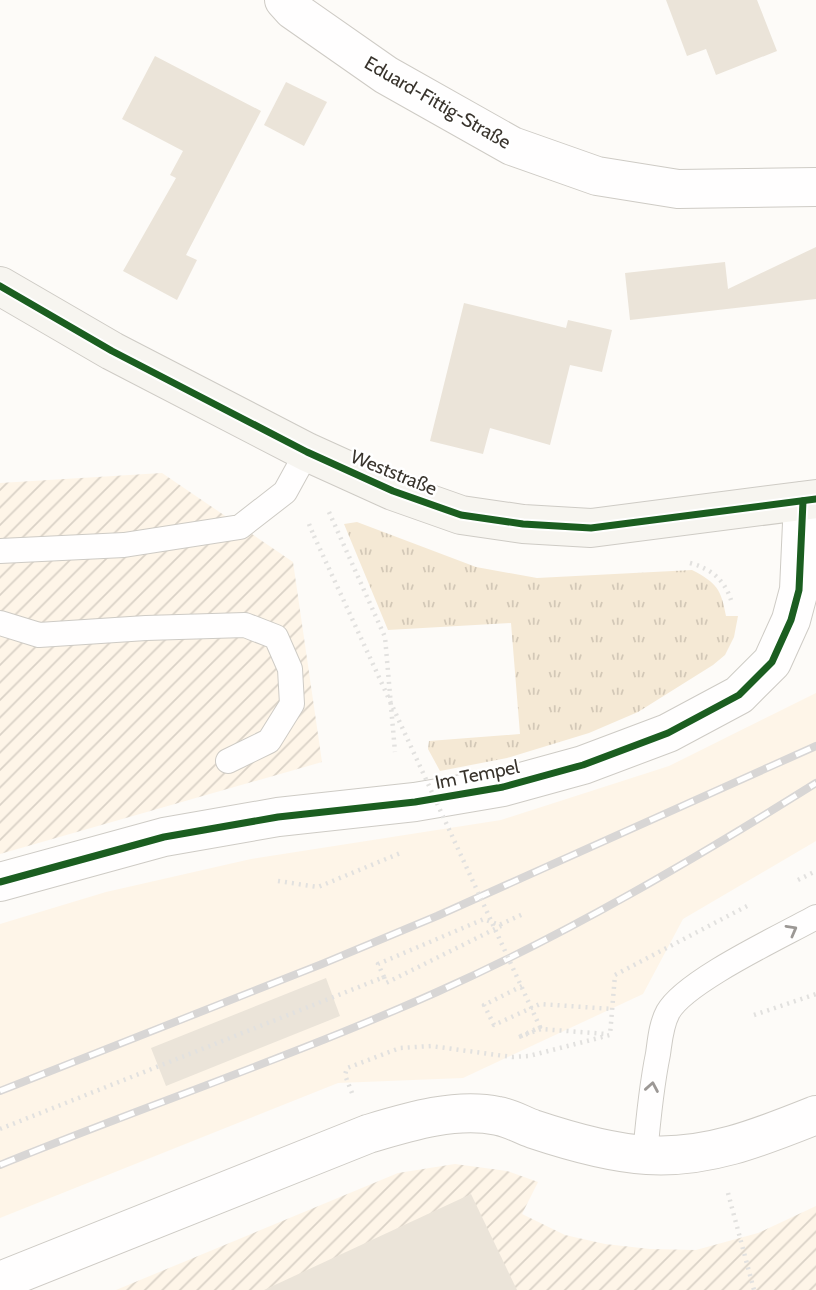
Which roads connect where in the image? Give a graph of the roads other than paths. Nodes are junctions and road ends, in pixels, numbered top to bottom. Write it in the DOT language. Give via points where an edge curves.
graph roads {
  1 [pos="284,0"];
  2 [pos="816,187"];
  3 [pos="0,286"];
  4 [pos="307,452"];
  5 [pos="810,500"];
  6 [pos="0,551"];
  7 [pos="0,623"];
  8 [pos="228,761"];
  9 [pos="0,882"];
  10 [pos="816,917"];
  11 [pos="816,1115"];
  12 [pos="645,1155"];
  13 [pos="0,1280"];
  1 -- 2 [label="street, Eduard-Fittig-Straße" via="386,75 512,146 585,172 678,189"];
  3 -- 4 [label="main road, Weststraße" via="112,351"];
  4 -- 5 [label="main road, Weststraße" via="393,491 461,515 523,524 591,528"];
  4 -- 6 [label="lane" via="285,492 240,527 124,545"];
  5 -- 9 [label="street, Im Tempel" via="799,590 772,662 739,695 668,733 583,765 503,787 164,837"];
  7 -- 8 [label="lane" via="39,635 245,625 276,637 290,669 292,704 269,741"];
  12 -- 10 [label="lane, one-way" via="650,1097 669,1010 685,992"];
  11 -- 12 [label="street" via="716,1149"];
  12 -- 13 [label="street" via="534,1130 499,1116 452,1115 403,1124"];
}
